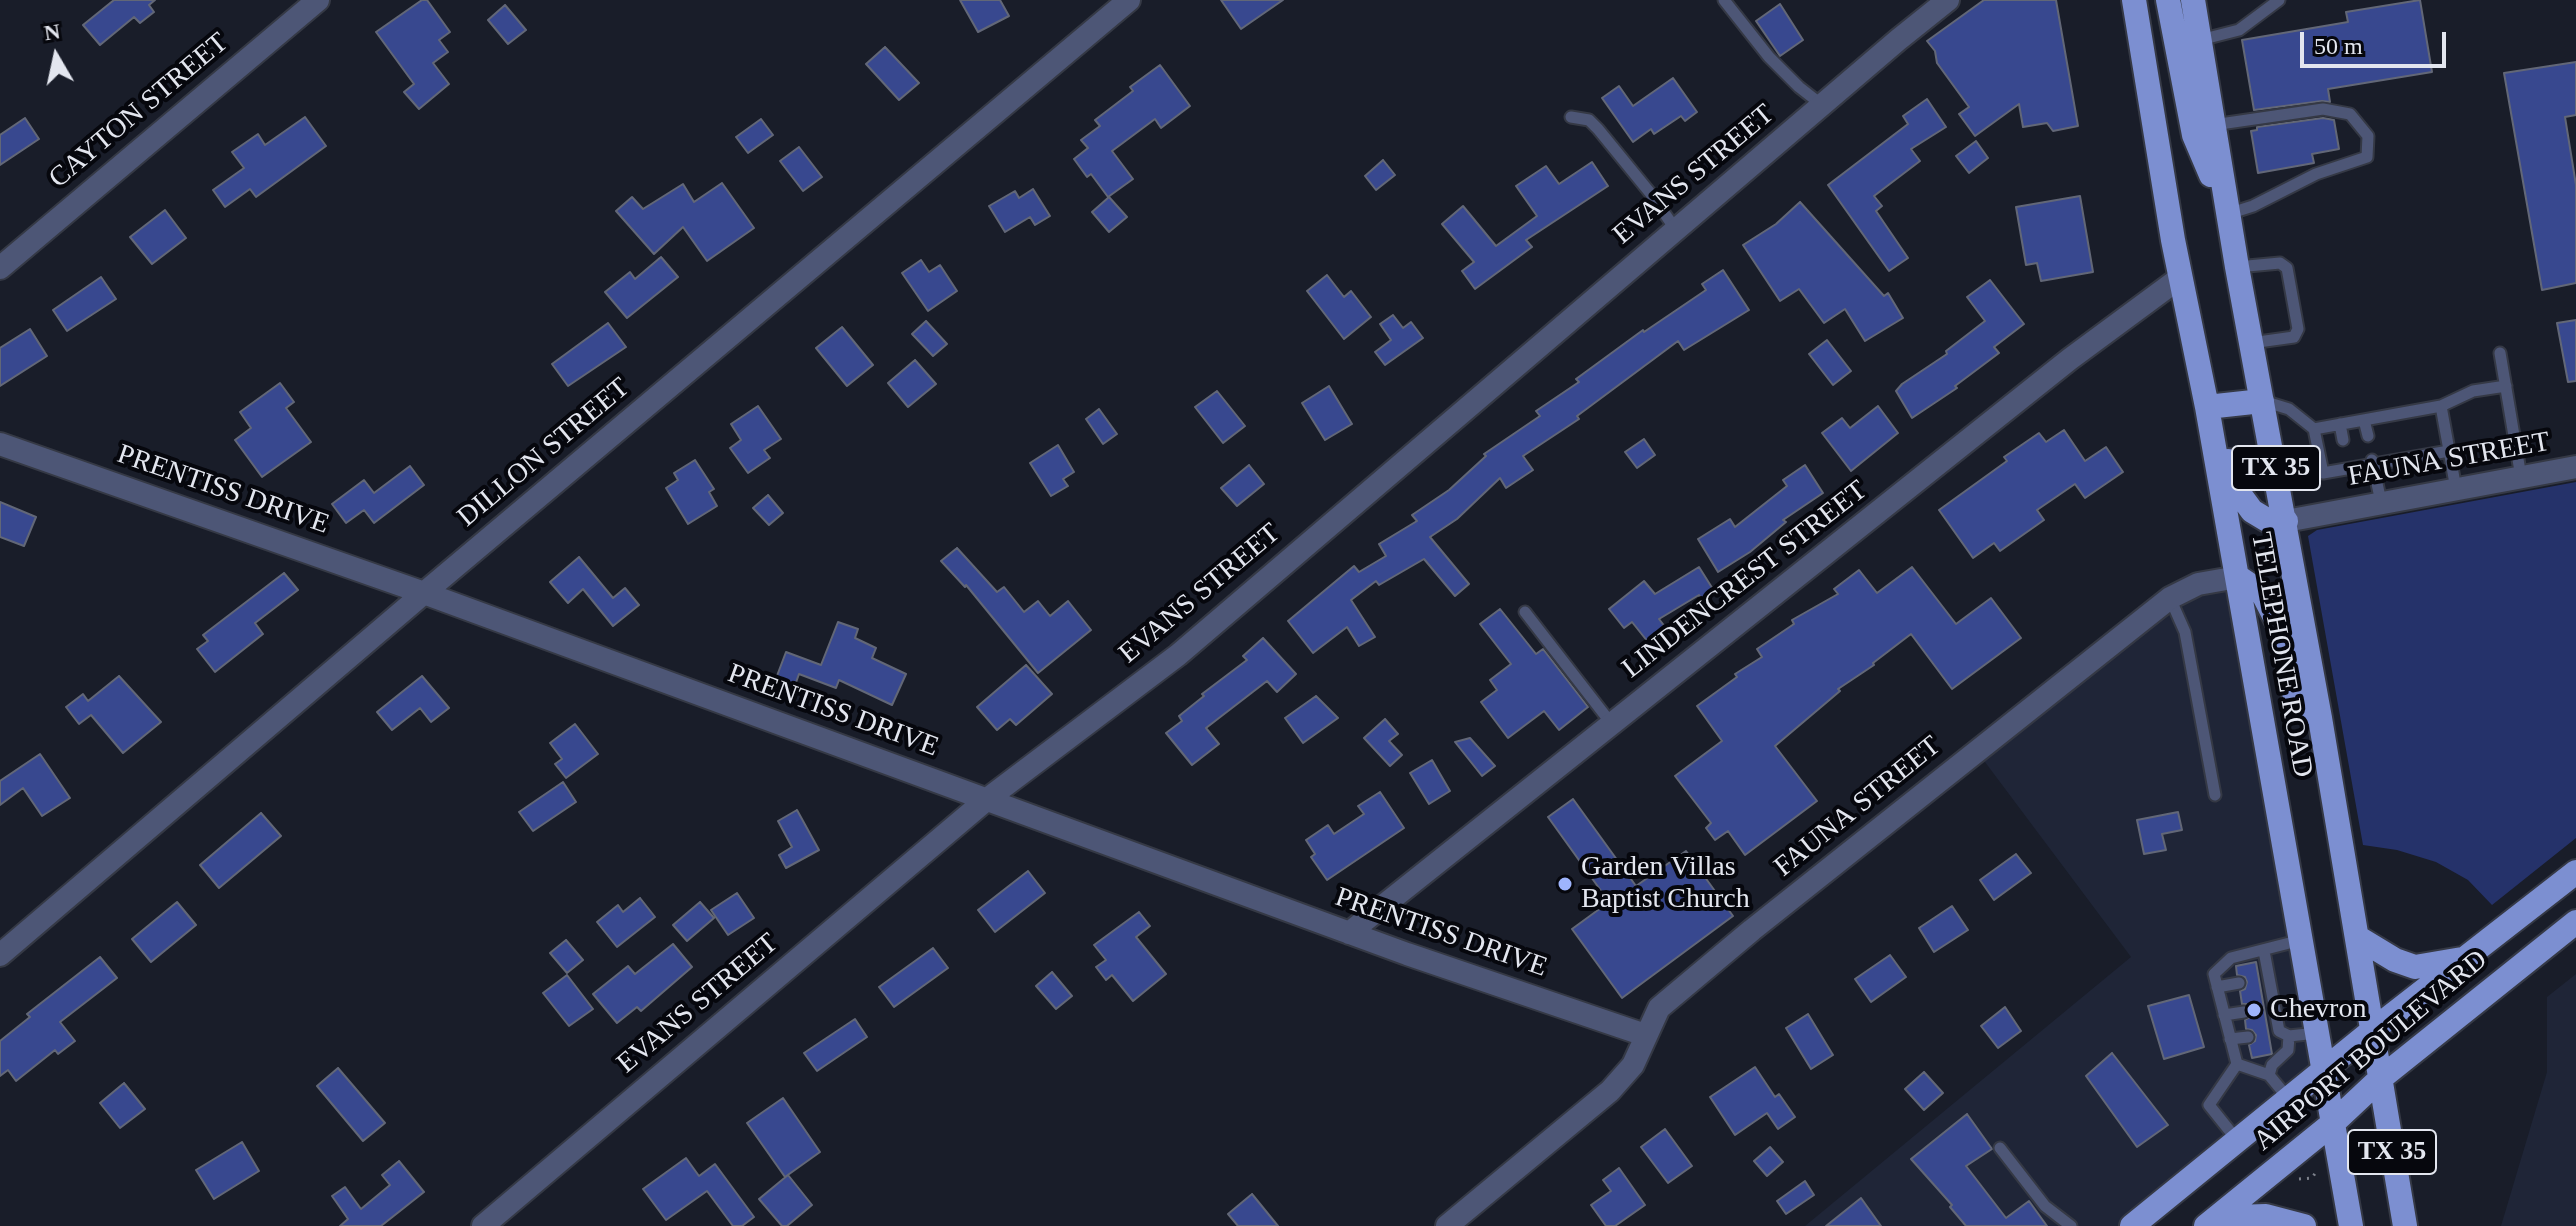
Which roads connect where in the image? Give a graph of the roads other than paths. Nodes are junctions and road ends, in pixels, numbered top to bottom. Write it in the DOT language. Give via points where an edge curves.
graph roads {
  1 [pos="318,0"];
  2 [pos="1129,0"];
  3 [pos="1724,0"];
  4 [pos="1948,0"];
  5 [pos="2134,0"];
  6 [pos="2168,0"];
  7 [pos="2193,0"];
  8 [pos="2279,0"];
  9 [pos="2199,40"];
  10 [pos="1822,105"];
  11 [pos="1571,117"];
  12 [pos="2212,125"];
  13 [pos="2228,214"];
  14 [pos="1676,230"];
  15 [pos="2237,267"];
  16 [pos="0,268"];
  17 [pos="2181,277"];
  18 [pos="2251,343"];
  19 [pos="2500,353"];
  20 [pos="2506,386"];
  21 [pos="2262,401"];
  22 [pos="2441,406"];
  23 [pos="2207,407"];
  24 [pos="2390,415"];
  25 [pos="2364,420"];
  26 [pos="2340,424"];
  27 [pos="2314,429"];
  28 [pos="2393,431"];
  29 [pos="2368,436"];
  30 [pos="2343,440"];
  31 [pos="0,444"];
  32 [pos="2449,451"];
  33 [pos="2373,461"];
  34 [pos="2576,467"];
  35 [pos="2521,477"];
  36 [pos="2456,489"];
  37 [pos="2381,502"];
  38 [pos="2286,521"];
  39 [pos="2238,577"];
  40 [pos="424,593"];
  41 [pos="2170,598"];
  42 [pos="1525,612"];
  43 [pos="2320,718"];
  44 [pos="1611,723"];
  45 [pos="2215,795"];
  46 [pos="986,800"];
  47 [pos="2576,872"];
  48 [pos="2576,922"];
  49 [pos="1349,933"];
  50 [pos="2357,937"];
  51 [pos="2301,940"];
  52 [pos="2264,951"];
  53 [pos="0,955"];
  54 [pos="2468,958"];
  55 [pos="2239,983"];
  56 [pos="2217,987"];
  57 [pos="2244,1012"];
  58 [pos="2224,1015"];
  59 [pos="2373,1030"];
  60 [pos="2317,1033"];
  61 [pos="2279,1034"];
  62 [pos="1645,1035"];
  63 [pos="2248,1037"];
  64 [pos="2230,1039"];
  65 [pos="2237,1064"];
  66 [pos="2324,1069"];
  67 [pos="2269,1075"];
  68 [pos="2381,1078"];
  69 [pos="2288,1098"];
  70 [pos="2333,1123"];
  71 [pos="2237,1140"];
  72 [pos="2000,1148"];
  73 [pos="483,1226"];
  74 [pos="1447,1226"];
  75 [pos="2071,1226"];
  76 [pos="2132,1226"];
  77 [pos="2206,1226"];
  78 [pos="2217,1226"];
  79 [pos="2304,1226"];
  80 [pos="2351,1226"];
  81 [pos="2405,1226"];
  1 -- 16 [label="street, CAYTON STREET"];
  2 -- 40 [label="street, DILLON STREET"];
  3 -- 10 [label="lane" via="1769,57"];
  4 -- 10 [label="street, EVANS STREET"];
  5 -- 17 [label="main road, TELEPHONE ROAD / TX 35"];
  6 -- 13 [label="main road" via="2194,135"];
  7 -- 9 [label="main road, TELEPHONE ROAD / TX 35"];
  8 -- 9 [label="lane" via="2239,30"];
  9 -- 12 [label="main road, TELEPHONE ROAD / TX 35"];
  10 -- 14 [label="street, EVANS STREET"];
  11 -- 14 [label="lane" via="1589,120 1598,129"];
  12 -- 13 [label="main road, TELEPHONE ROAD / TX 35"];
  12 -- 13 [label="lane" via="2323,109 2350,114 2368,136 2367,157"];
  13 -- 15 [label="main road, TELEPHONE ROAD / TX 35"];
  14 -- 46 [label="street, EVANS STREET" via="1178,655"];
  15 -- 18 [label="main road, TELEPHONE ROAD / TX 35"];
  15 -- 18 [label="lane" via="2280,263 2287,268 2298,329 2294,337"];
  17 -- 23 [label="main road, TELEPHONE ROAD / TX 35"];
  17 -- 44 [label="street, LINDENCREST STREET"];
  18 -- 21 [label="main road, TELEPHONE ROAD / TX 35"];
  19 -- 20 [label="lane"];
  20 -- 22 [label="lane" via="2473,391"];
  20 -- 35 [label="lane"];
  21 -- 23 [label="main road"];
  21 -- 27 [label="lane" via="2289,409"];
  21 -- 38 [label="main road, TELEPHONE ROAD / TX 35"];
  22 -- 24 [label="lane"];
  22 -- 32 [label="lane"];
  23 -- 38 [label="main road" via="2241,496 2267,520"];
  23 -- 39 [label="main road, TELEPHONE ROAD / TX 35"];
  24 -- 25 [label="lane"];
  24 -- 28 [label="lane"];
  25 -- 26 [label="lane"];
  25 -- 29 [label="lane"];
  26 -- 27 [label="lane"];
  26 -- 30 [label="lane"];
  27 -- 33 [label="lane" via="2323,473"];
  31 -- 40 [label="street, PRENTISS DRIVE"];
  32 -- 33 [label="lane"];
  32 -- 36 [label="lane"];
  33 -- 37 [label="lane"];
  34 -- 35 [label="street, FAUNA STREET"];
  35 -- 36 [label="street, FAUNA STREET"];
  36 -- 37 [label="street, FAUNA STREET"];
  37 -- 38 [label="street, FAUNA STREET"];
  38 -- 43 [label="main road, TELEPHONE ROAD / TX 35"];
  39 -- 41 [label="street, FAUNA STREET" via="2198,584"];
  39 -- 43 [label="main road" via="2263,594 2279,625 2295,697"];
  39 -- 51 [label="main road, TELEPHONE ROAD / TX 35"];
  40 -- 46 [label="street, PRENTISS DRIVE"];
  40 -- 53 [label="street, DILLON STREET"];
  41 -- 45 [label="lane" via="2185,632"];
  41 -- 62 [label="street, FAUNA STREET" via="1659,1008"];
  42 -- 44 [label="lane"];
  43 -- 50 [label="main road, TELEPHONE ROAD / TX 35"];
  44 -- 49 [label="street, LINDENCREST STREET"];
  46 -- 49 [label="street, PRENTISS DRIVE"];
  46 -- 73 [label="street, EVANS STREET"];
  47 -- 54 [label="main road, AIRPORT BOULEVARD"];
  48 -- 68 [label="main road, AIRPORT BOULEVARD"];
  49 -- 62 [label="street, PRENTISS DRIVE"];
  50 -- 54 [label="main road" via="2415,967"];
  50 -- 59 [label="main road, TELEPHONE ROAD / TX 35"];
  51 -- 52 [label="lane"];
  51 -- 60 [label="main road, TELEPHONE ROAD / TX 35"];
  52 -- 56 [label="lane" via="2231,958 2214,974"];
  52 -- 61 [label="lane" via="2269,1008"];
  54 -- 59 [label="main road, AIRPORT BOULEVARD"];
  55 -- 56 [label="lane"];
  56 -- 58 [label="lane"];
  57 -- 58 [label="lane"];
  58 -- 64 [label="lane"];
  59 -- 66 [label="main road, AIRPORT BOULEVARD"];
  59 -- 68 [label="main road, TELEPHONE ROAD / TX 35"];
  60 -- 61 [label="lane"];
  60 -- 66 [label="main road, TELEPHONE ROAD / TX 35"];
  61 -- 67 [label="lane" via="2288,1050"];
  62 -- 74 [label="street, FAUNA STREET" via="1633,1065 1610,1091"];
  63 -- 64 [label="lane"];
  64 -- 65 [label="lane"];
  65 -- 67 [label="lane"];
  65 -- 71 [label="lane" via="2209,1105"];
  66 -- 69 [label="main road, AIRPORT BOULEVARD"];
  66 -- 70 [label="main road, TELEPHONE ROAD / TX 35"];
  67 -- 69 [label="lane"];
  68 -- 70 [label="main road, AIRPORT BOULEVARD"];
  68 -- 81 [label="main road, TELEPHONE ROAD / TX 35"];
  69 -- 71 [label="main road, AIRPORT BOULEVARD"];
  70 -- 77 [label="main road, AIRPORT BOULEVARD"];
  70 -- 80 [label="main road, TELEPHONE ROAD / TX 35"];
  71 -- 76 [label="main road, AIRPORT BOULEVARD"];
  72 -- 75 [label="lane" via="2045,1206"];
  78 -- 79 [label="main road" via="2236,1217 2266,1216"];
}
